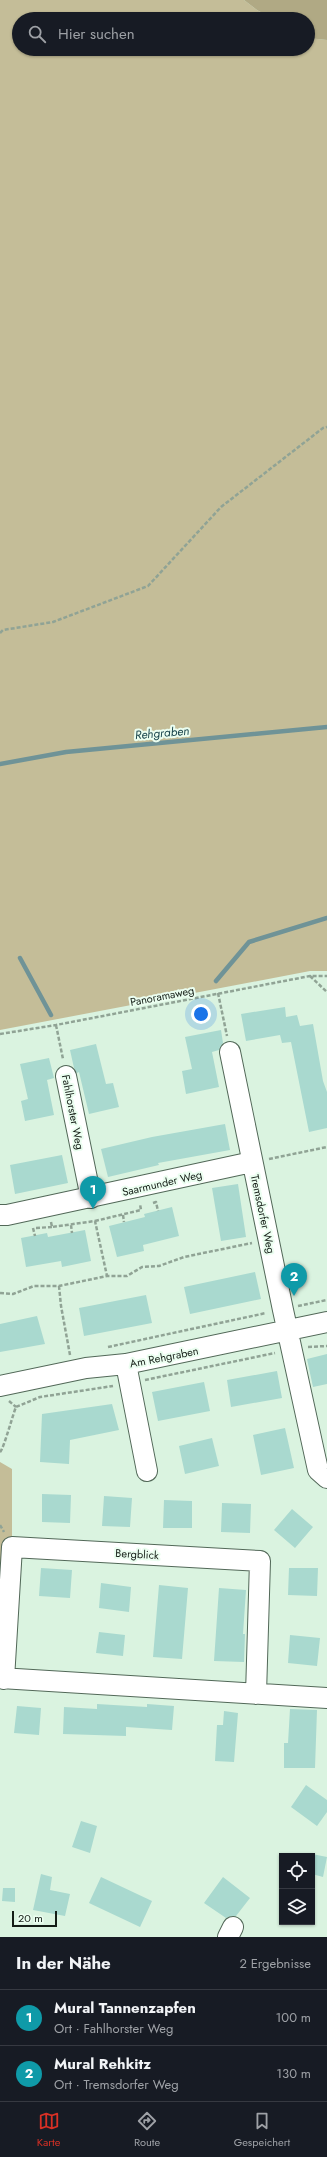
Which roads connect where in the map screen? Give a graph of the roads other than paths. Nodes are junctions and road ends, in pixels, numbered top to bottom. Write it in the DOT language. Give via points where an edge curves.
graph roads {
  1 [pos="230,1052"];
  2 [pos="66,1076"];
  3 [pos="252,1162"];
  4 [pos="91,1198"];
  5 [pos="0,1215"];
  6 [pos="327,1322"];
  7 [pos="287,1331"];
  8 [pos="126,1364"];
  9 [pos="0,1386"];
  10 [pos="147,1471"];
  11 [pos="327,1478"];
  12 [pos="2,1678"];
  13 [pos="256,1694"];
  14 [pos="327,1698"];
  1 -- 3 [label="street, Tremsdorfer Weg"];
  2 -- 4 [label="street, Fahlhorster Weg"];
  3 -- 4 [label="street, Saarmunder Weg" via="139,1196"];
  3 -- 7 [label="street, Tremsdorfer Weg"];
  4 -- 5 [label="street, Saarmunder Weg"];
  6 -- 7 [label="street, Am Rehgraben"];
  7 -- 8 [label="street, Am Rehgraben"];
  7 -- 11 [label="street, Tremsdorfer Weg" via="318,1470"];
  8 -- 9 [label="street, Am Rehgraben" via="86,1368"];
  8 -- 10 [label="street"];
  12 -- 13 [label="street, Bergblick"];
  12 -- 13 [label="street, Bergblick" via="12,1547 260,1560"];
  13 -- 14 [label="street, Bergblick"];
}
